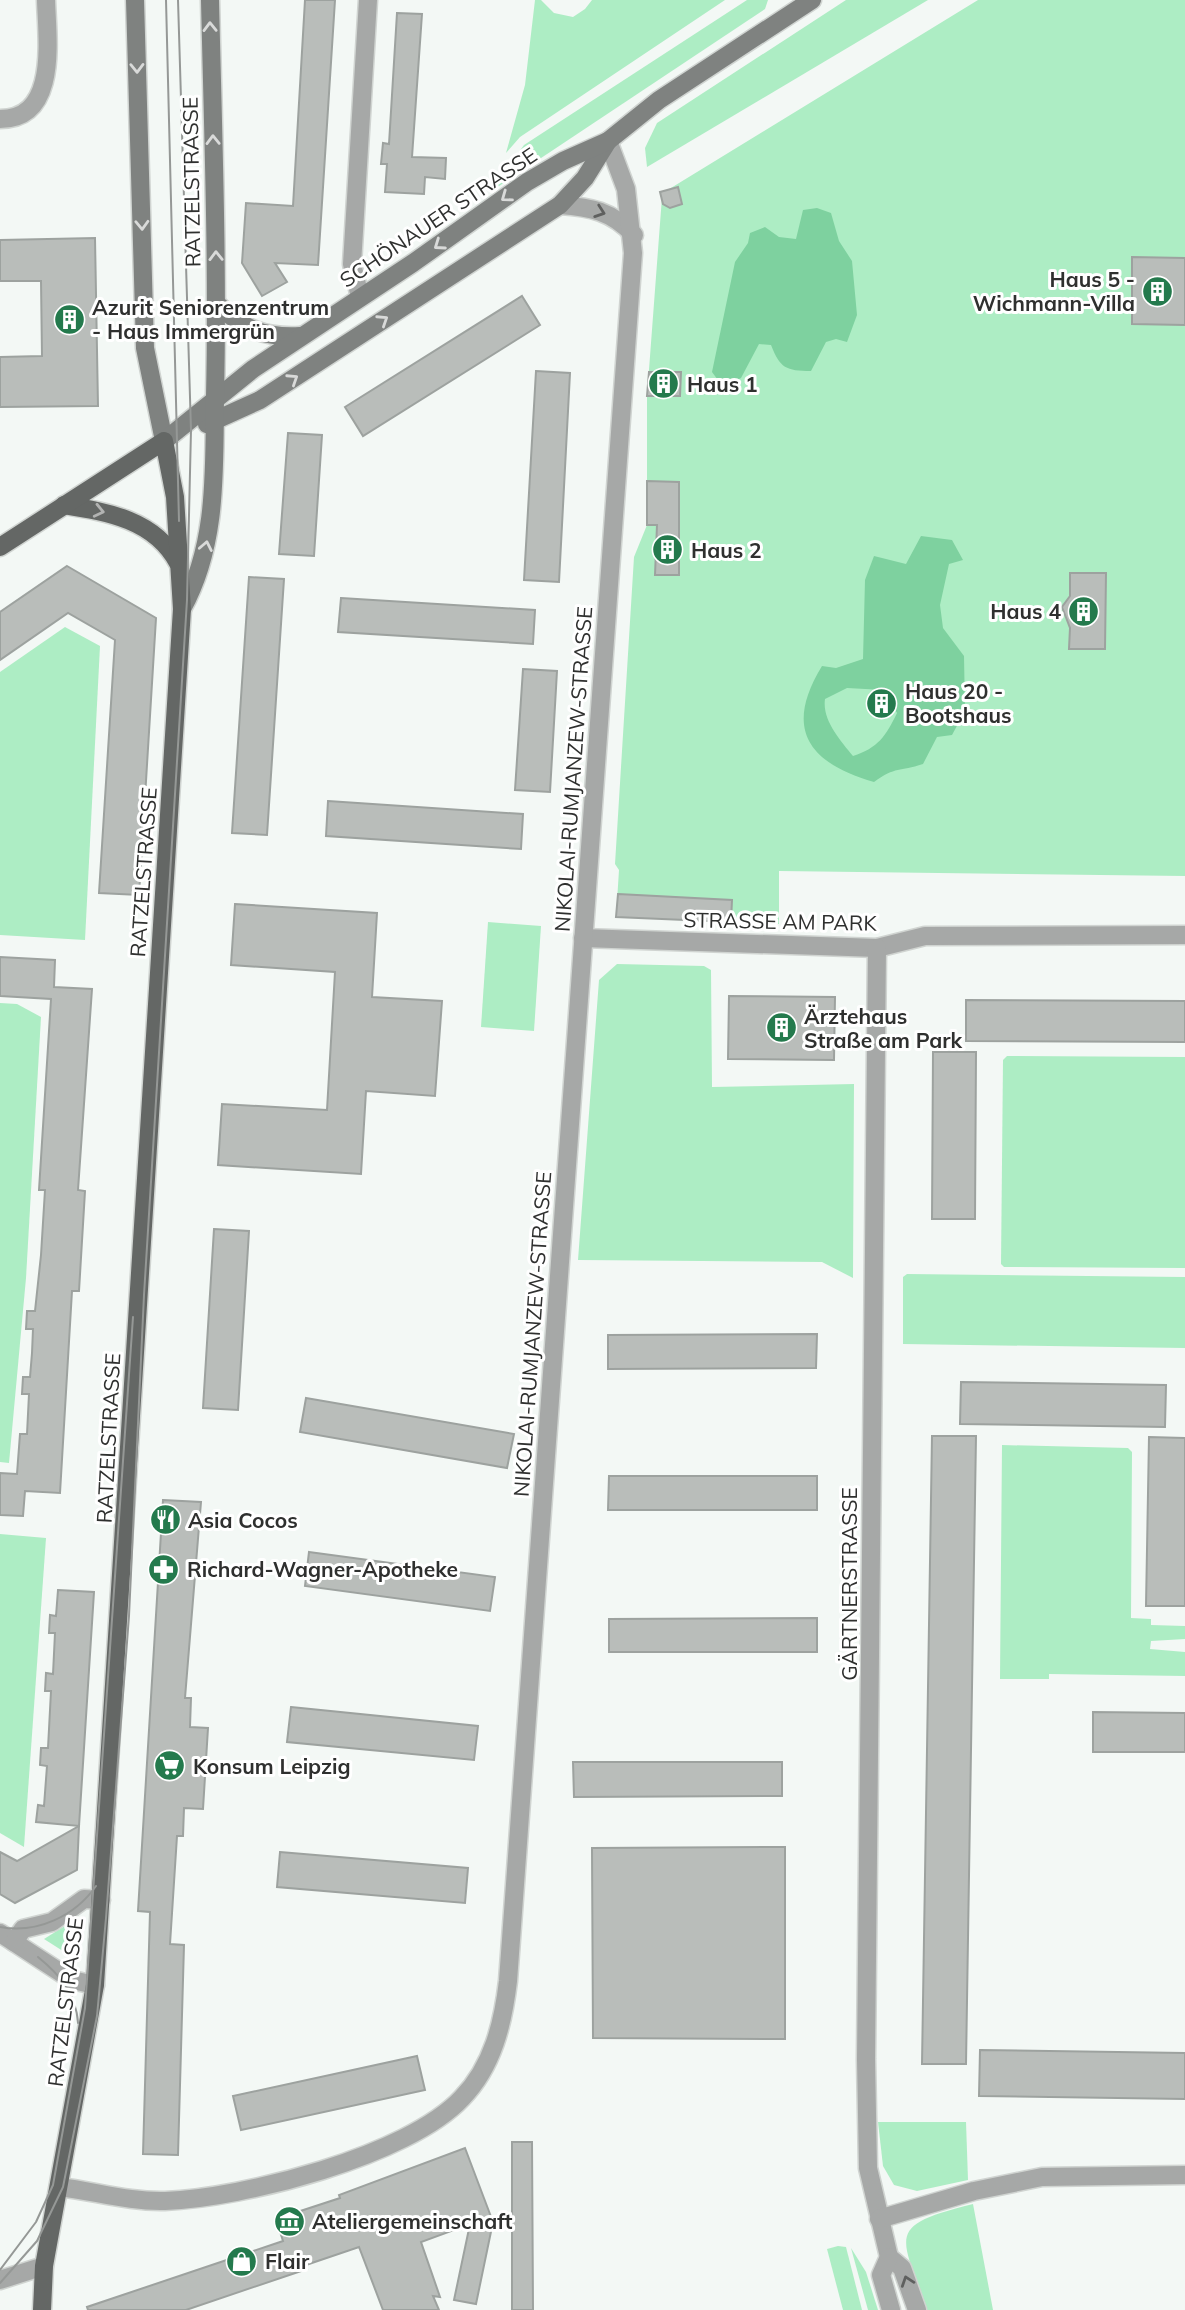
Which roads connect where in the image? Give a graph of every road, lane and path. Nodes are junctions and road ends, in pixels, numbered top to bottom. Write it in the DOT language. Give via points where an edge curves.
graph roads {
  1 [pos="46,0"];
  2 [pos="135,0"];
  3 [pos="210,0"];
  4 [pos="369,0"];
  5 [pos="805,2"];
  6 [pos="0,120"];
  7 [pos="608,141"];
  8 [pos="560,205"];
  9 [pos="634,235"];
  10 [pos="360,297"];
  11 [pos="217,304"];
  12 [pos="300,336"];
  13 [pos="215,399"];
  14 [pos="215,421"];
  15 [pos="164,440"];
  16 [pos="64,505"];
  17 [pos="0,547"];
  18 [pos="178,564"];
  19 [pos="182,609"];
  20 [pos="1185,935"];
  21 [pos="583,938"];
  22 [pos="877,947"];
  23 [pos="101,1900"];
  24 [pos="7,1938"];
  25 [pos="94,1985"];
  26 [pos="1185,2175"];
  27 [pos="59,2187"];
  28 [pos="879,2219"];
  29 [pos="889,2257"];
  30 [pos="44,2266"];
  31 [pos="0,2280"];
  32 [pos="42,2310"];
  33 [pos="891,2310"];
  34 [pos="917,2310"];
  1 -- 6 [label="street" via="45,85 18,116"];
  2 -- 15 [label="main road, RATZELSTRASSE, one-way" via="145,348"];
  11 -- 3 [label="main road, RATZELSTRASSE, one-way"];
  4 -- 10 [label="street" via="352,264"];
  5 -- 7 [label="main road, SCHÖNAUER STRASSE" via="659,100"];
  7 -- 8 [label="main road, SCHÖNAUER STRASSE"];
  7 -- 9 [label="street, NIKOLAI-RUMJANZEW-STRASSE" via="626,189"];
  7 -- 10 [label="main road, SCHÖNAUER STRASSE, one-way" via="548,169"];
  8 -- 9 [label="street, one-way" via="597,209"];
  14 -- 8 [label="main road, SCHÖNAUER STRASSE, one-way" via="260,400"];
  9 -- 21 [label="street, NIKOLAI-RUMJANZEW-STRASSE"];
  10 -- 12 [label="main road, SCHÖNAUER STRASSE"];
  11 -- 12 [label="main road" via="254,332"];
  11 -- 13 [label="main road, RATZELSTRASSE"];
  12 -- 13 [label="main road, SCHÖNAUER STRASSE"];
  13 -- 14 [label="main road, RATZELSTRASSE"];
  13 -- 15 [label="main road, SCHÖNAUER STRASSE"];
  14 -- 15 [label="main road, SCHÖNAUER STRASSE"];
  19 -- 14 [label="main road, RATZELSTRASSE, one-way" via="205,551"];
  15 -- 16 [label="main road, SCHÖNAUER STRASSE"];
  15 -- 18 [label="main road, RATZELSTRASSE" via="175,497"];
  16 -- 17 [label="main road, SCHÖNAUER STRASSE"];
  16 -- 18 [label="main road, one-way" via="133,521 158,536"];
  18 -- 19 [label="main road, RATZELSTRASSE"];
  19 -- 23 [label="main road, RATZELSTRASSE"];
  20 -- 22 [label="street, STRASSE AM PARK" via="925,936"];
  21 -- 22 [label="street, STRASSE AM PARK"];
  21 -- 27 [label="street, NIKOLAI-RUMJANZEW-STRASSE" via="508,1981 502,2025 494,2045 470,2089 438,2119 399,2140 314,2171 183,2200 133,2199"];
  22 -- 28 [label="street, GÄRTNERSTRASSE" via="866,2071 868,2168"];
  23 -- 24 [label="street" via="84,1899 52,1922"];
  23 -- 25 [label="main road, RATZELSTRASSE"];
  24 -- 25 [label="street" via="72,1980"];
  25 -- 27 [label="main road, RATZELSTRASSE"];
  26 -- 28 [label="street" via="1042,2177"];
  27 -- 30 [label="main road, RATZELSTRASSE"];
  28 -- 29 [label="street, GÄRTNERSTRASSE"];
  29 -- 33 [label="street, GÄRTNERSTRASSE" via="881,2275"];
  34 -- 29 [label="street, GÄRTNERSTRASSE, one-way" via="902,2268"];
  30 -- 31 [label="street"];
  30 -- 32 [label="main road, RATZELSTRASSE"];
}
